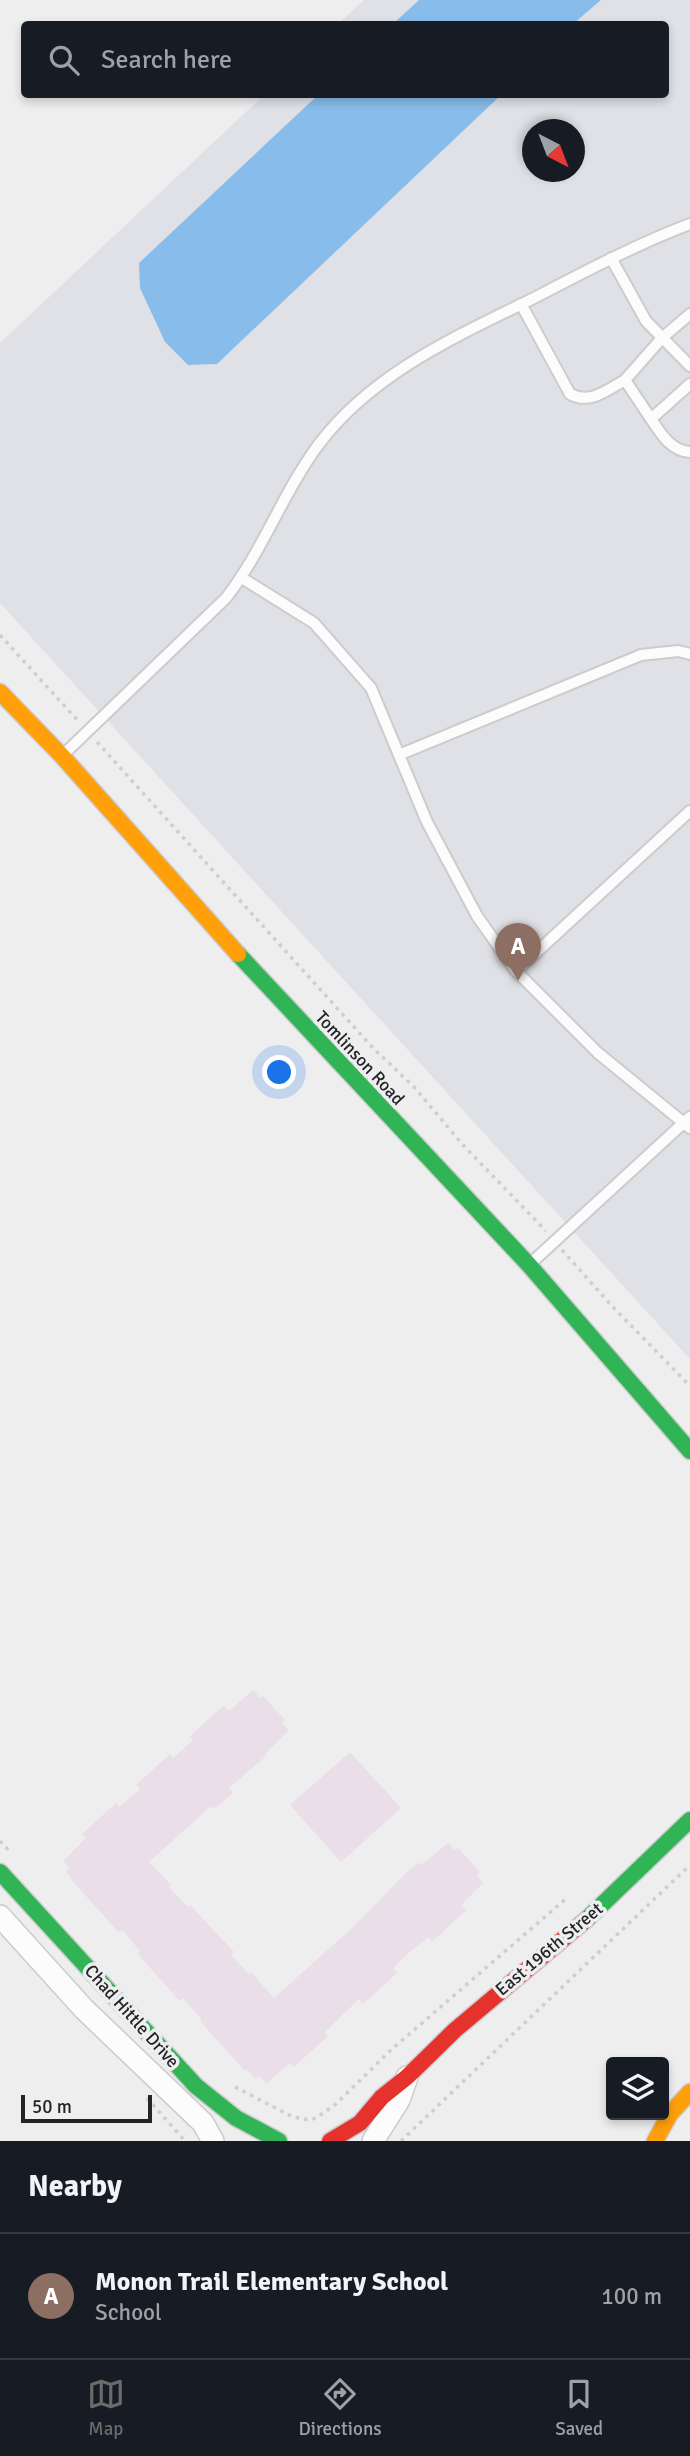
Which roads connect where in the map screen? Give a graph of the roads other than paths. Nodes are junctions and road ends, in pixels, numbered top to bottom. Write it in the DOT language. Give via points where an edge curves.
graph roads {
  1 [pos="690,224"];
  2 [pos="611,258"];
  3 [pos="521,304"];
  4 [pos="690,314"];
  5 [pos="662,338"];
  6 [pos="690,366"];
  7 [pos="625,380"];
  8 [pos="690,384"];
  9 [pos="651,419"];
  10 [pos="690,452"];
  11 [pos="242,578"];
  12 [pos="690,654"];
  13 [pos="0,692"];
  14 [pos="401,754"];
  15 [pos="62,756"];
  16 [pos="690,811"];
  17 [pos="516,971"];
  18 [pos="687,1123"];
  19 [pos="529,1265"];
  20 [pos="690,1451"];
  21 [pos="690,1820"];
  22 [pos="0,1872"];
  23 [pos="0,1916"];
  24 [pos="407,2077"];
  25 [pos="690,2092"];
  26 [pos="214,2141"];
  27 [pos="279,2141"];
  28 [pos="330,2141"];
  29 [pos="373,2141"];
  30 [pos="655,2141"];
  1 -- 2 [label="lane"];
  2 -- 3 [label="lane"];
  2 -- 5 [label="lane" via="646,321"];
  3 -- 7 [label="lane" via="570,394 584,400"];
  3 -- 11 [label="lane" via="434,347 347,412 307,462"];
  4 -- 5 [label="lane"];
  5 -- 6 [label="lane"];
  5 -- 7 [label="lane"];
  7 -- 9 [label="lane"];
  8 -- 9 [label="lane"];
  9 -- 10 [label="lane" via="671,445"];
  11 -- 14 [label="lane" via="314,623 371,688"];
  11 -- 15 [label="lane" via="208,618"];
  12 -- 14 [label="lane" via="641,655"];
  13 -- 15 [label="street, Tomlinson Road"];
  14 -- 17 [label="lane" via="427,822 477,916"];
  15 -- 19 [label="street, Tomlinson Road" via="274,995"];
  16 -- 17 [label="lane"];
  17 -- 18 [label="lane" via="598,1053"];
  18 -- 19 [label="lane"];
  19 -- 20 [label="street, Tomlinson Road"];
  21 -- 24 [label="street, East 196th Street" via="599,1909 473,2014"];
  22 -- 27 [label="street, Chad Hittle Drive" via="196,2087 248,2126"];
  23 -- 26 [label="street, Chad Hittle Drive" via="84,2009 203,2123"];
  24 -- 28 [label="street, East 196th Street" via="360,2123"];
  24 -- 29 [label="street, East 196th Street" via="399,2100"];
  25 -- 30 [label="street"];
}
